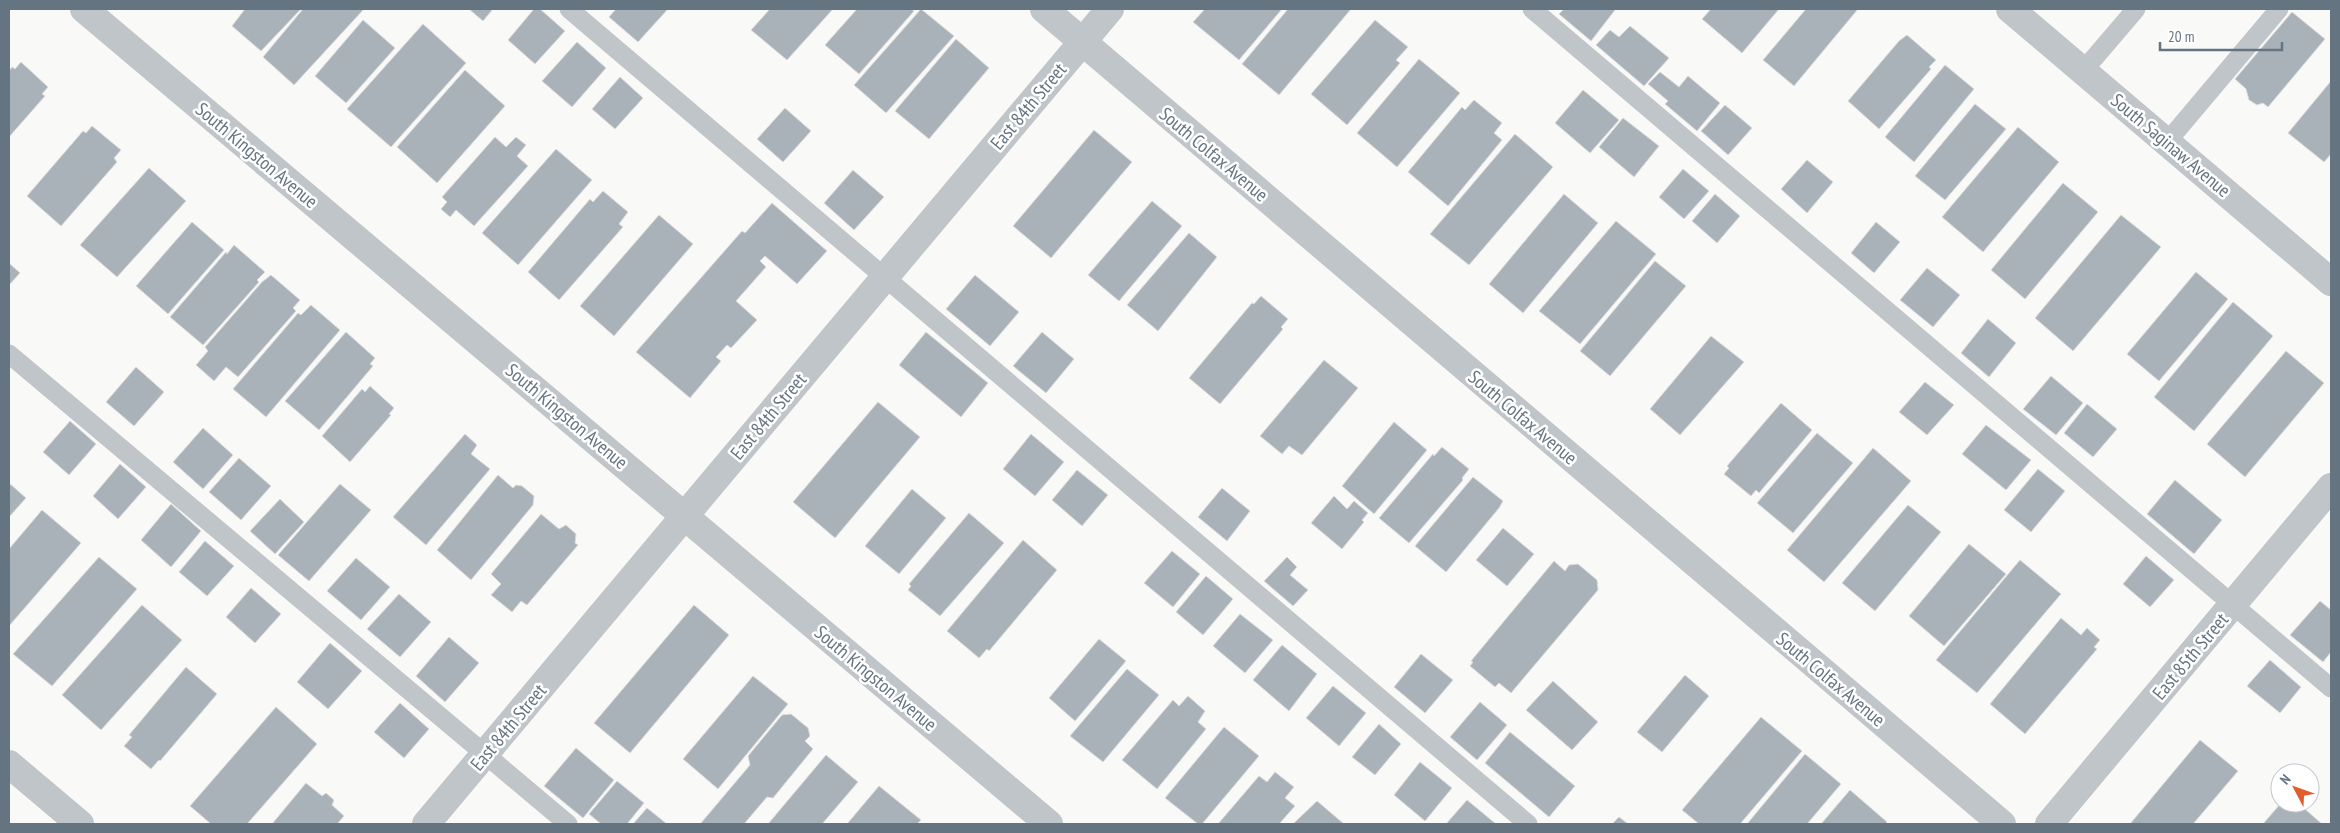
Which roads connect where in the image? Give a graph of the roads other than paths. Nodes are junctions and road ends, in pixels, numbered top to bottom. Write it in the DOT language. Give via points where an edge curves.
graph roads {
  1 [pos="84,9"];
  2 [pos="569,9"];
  3 [pos="1044,9"];
  4 [pos="1110,9"];
  5 [pos="1532,9"];
  6 [pos="2010,9"];
  7 [pos="2136,9"];
  8 [pos="2279,9"];
  9 [pos="1082,42"];
  10 [pos="2083,71"];
  11 [pos="2167,142"];
  12 [pos="885,277"];
  13 [pos="2331,282"];
  14 [pos="9,354"];
  15 [pos="2331,488"];
  16 [pos="685,516"];
  17 [pos="2233,604"];
  18 [pos="2331,688"];
  19 [pos="485,754"];
  20 [pos="9,764"];
  21 [pos="80,824"];
  22 [pos="426,824"];
  23 [pos="568,824"];
  24 [pos="1049,824"];
  25 [pos="1528,824"];
  26 [pos="2002,824"];
  27 [pos="2049,824"];
  1 -- 16 [label="street, South Kingston Avenue"];
  2 -- 12 [label="lane"];
  3 -- 9 [label="street, South Colfax Avenue"];
  4 -- 9 [label="street, East 84th Street"];
  5 -- 17 [label="lane"];
  6 -- 10 [label="street, South Saginaw Avenue"];
  7 -- 10 [label="lane"];
  8 -- 11 [label="lane"];
  9 -- 12 [label="street, East 84th Street"];
  9 -- 26 [label="street, South Colfax Avenue"];
  10 -- 11 [label="street, South Saginaw Avenue"];
  11 -- 13 [label="street, South Saginaw Avenue"];
  12 -- 16 [label="street, East 84th Street"];
  12 -- 25 [label="lane"];
  14 -- 19 [label="lane"];
  15 -- 17 [label="street, East 85th Street"];
  16 -- 19 [label="street, East 84th Street"];
  16 -- 24 [label="street, South Kingston Avenue"];
  17 -- 18 [label="lane"];
  17 -- 27 [label="street, East 85th Street"];
  19 -- 22 [label="street, East 84th Street"];
  19 -- 23 [label="lane"];
  20 -- 21 [label="street"];
}
